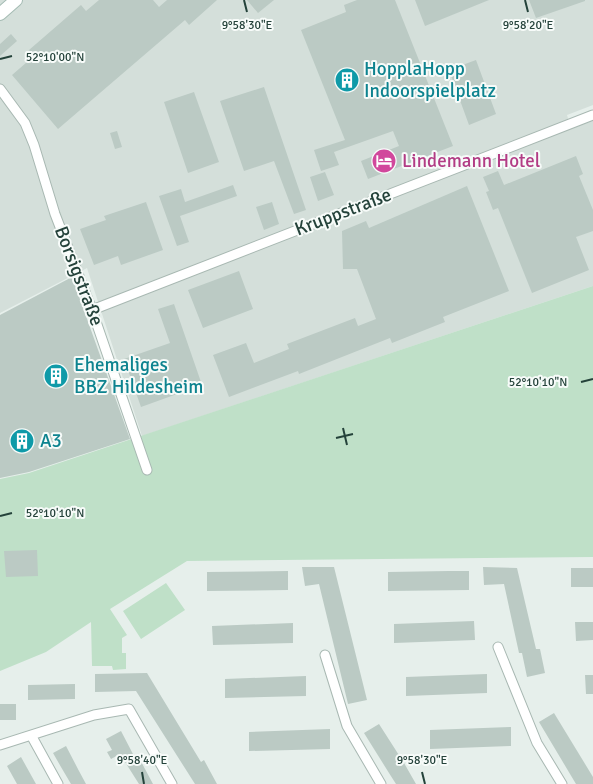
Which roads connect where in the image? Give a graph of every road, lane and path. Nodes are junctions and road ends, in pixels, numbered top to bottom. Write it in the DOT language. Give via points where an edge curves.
graph roads {
  1 [pos="16,0"];
  2 [pos="0,14"];
  3 [pos="0,89"];
  4 [pos="593,115"];
  5 [pos="92,310"];
  6 [pos="147,470"];
  7 [pos="498,647"];
  8 [pos="325,655"];
  9 [pos="31,735"];
  10 [pos="0,745"];
  11 [pos="58,784"];
  12 [pos="172,784"];
  13 [pos="381,784"];
  14 [pos="562,784"];
  1 -- 2 [label="street"];
  3 -- 5 [label="street, Borsigstraße" via="29,132 55,214"];
  4 -- 5 [label="street, Kruppstraße"];
  5 -- 6 [label="street, Borsigstraße"];
  7 -- 14 [label="street" via="538,743"];
  8 -- 13 [label="street" via="347,726"];
  9 -- 10 [label="street"];
  9 -- 11 [label="street"];
  9 -- 12 [label="street" via="94,715 129,709"];
}
